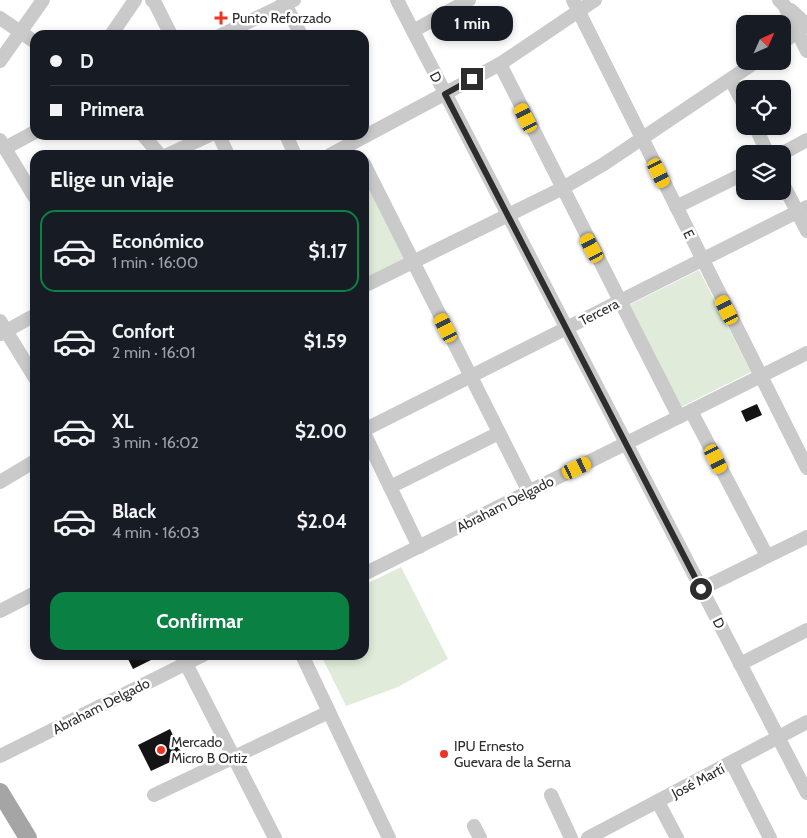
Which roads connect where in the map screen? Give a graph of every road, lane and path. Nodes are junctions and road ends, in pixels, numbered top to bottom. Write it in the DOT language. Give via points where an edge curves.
graph roads {
  1 [pos="43,0"];
  2 [pos="135,0"];
  3 [pos="152,0"];
  4 [pos="397,0"];
  5 [pos="469,0"];
  6 [pos="595,0"];
  7 [pos="288,1"];
  8 [pos="782,2"];
  9 [pos="576,5"];
  10 [pos="0,18"];
  11 [pos="804,28"];
  12 [pos="114,30"];
  13 [pos="169,30"];
  14 [pos="235,30"];
  15 [pos="299,30"];
  16 [pos="413,31"];
  17 [pos="20,32"];
  18 [pos="791,37"];
  19 [pos="30,39"];
  20 [pos="807,51"];
  21 [pos="0,61"];
  22 [pos="500,64"];
  23 [pos="745,70"];
  24 [pos="731,80"];
  25 [pos="736,90"];
  26 [pos="445,94"];
  27 [pos="30,134"];
  28 [pos="369,136"];
  29 [pos="642,139"];
  30 [pos="147,140"];
  31 [pos="199,140"];
  32 [pos="807,140"];
  33 [pos="2,144"];
  34 [pos="354,144"];
  35 [pos="791,149"];
  36 [pos="156,150"];
  37 [pos="178,150"];
  38 [pos="341,150"];
  39 [pos="369,174"];
  40 [pos="736,177"];
  41 [pos="561,188"];
  42 [pos="30,190"];
  43 [pos="791,195"];
  44 [pos="676,207"];
  45 [pos="802,210"];
  46 [pos="508,215"];
  47 [pos="807,231"];
  48 [pos="702,260"];
  49 [pos="414,263"];
  50 [pos="369,284"];
  51 [pos="620,302"];
  52 [pos="30,316"];
  53 [pos="566,328"];
  54 [pos="2,329"];
  55 [pos="807,353"];
  56 [pos="30,371"];
  57 [pos="470,376"];
  58 [pos="760,377"];
  59 [pos="685,414"];
  60 [pos="369,429"];
  61 [pos="499,433"];
  62 [pos="369,443"];
  63 [pos="625,444"];
  64 [pos="30,464"];
  65 [pos="807,468"];
  66 [pos="0,482"];
  67 [pos="390,487"];
  68 [pos="529,492"];
  69 [pos="807,537"];
  70 [pos="419,547"];
  71 [pos="767,556"];
  72 [pos="369,572"];
  73 [pos="701,589"];
  74 [pos="30,596"];
  75 [pos="0,611"];
  76 [pos="807,630"];
  77 [pos="182,660"];
  78 [pos="185,660"];
  79 [pos="304,660"];
  80 [pos="740,664"];
  81 [pos="329,712"];
  82 [pos="807,722"];
  83 [pos="778,738"];
  84 [pos="0,756"];
  85 [pos="235,757"];
  86 [pos="732,763"];
  87 [pos="0,792"];
  88 [pos="807,793"];
  89 [pos="154,795"];
  90 [pos="550,795"];
  91 [pos="658,802"];
  92 [pos="28,838"];
  93 [pos="275,838"];
  94 [pos="389,838"];
  95 [pos="571,838"];
  96 [pos="588,838"];
  97 [pos="677,838"];
  98 [pos="770,838"];
  1 -- 17 [label="street"];
  2 -- 12 [label="street"];
  3 -- 13 [label="street"];
  4 -- 16 [label="street, D"];
  5 -- 16 [label="street"];
  6 -- 9 [label="street"];
  7 -- 14 [label="street"];
  7 -- 15 [label="street"];
  8 -- 11 [label="street"];
  9 -- 22 [label="street"];
  9 -- 29 [label="street, E"];
  10 -- 17 [label="street"];
  11 -- 18 [label="street"];
  11 -- 20 [label="street"];
  16 -- 26 [label="street, D"];
  17 -- 19 [label="street"];
  17 -- 21 [label="street"];
  22 -- 26 [label="street"];
  22 -- 41 [label="street"];
  23 -- 24 [label="street"];
  24 -- 25 [label="street"];
  24 -- 29 [label="street"];
  26 -- 28 [label="street"];
  26 -- 46 [label="street, D"];
  27 -- 33 [label="street"];
  29 -- 41 [label="street"];
  29 -- 44 [label="street, E"];
  30 -- 36 [label="street"];
  31 -- 37 [label="street"];
  32 -- 35 [label="street"];
  33 -- 42 [label="street"];
  34 -- 38 [label="street"];
  39 -- 49 [label="street"];
  40 -- 44 [label="street"];
  41 -- 46 [label="street"];
  41 -- 51 [label="street"];
  43 -- 45 [label="street"];
  44 -- 48 [label="street, E"];
  45 -- 47 [label="street"];
  45 -- 48 [label="street, Tercera"];
  46 -- 49 [label="street"];
  46 -- 53 [label="street, D"];
  48 -- 51 [label="street, Tercera"];
  48 -- 58 [label="street, E"];
  49 -- 50 [label="street"];
  49 -- 57 [label="street"];
  51 -- 53 [label="street, Tercera"];
  51 -- 59 [label="street"];
  52 -- 54 [label="street"];
  53 -- 57 [label="street, Tercera"];
  53 -- 63 [label="street, D"];
  54 -- 56 [label="street"];
  55 -- 58 [label="street, Abraham Delgado"];
  57 -- 60 [label="street, Tercera"];
  57 -- 61 [label="street"];
  58 -- 59 [label="street, Abraham Delgado"];
  58 -- 65 [label="street, E"];
  59 -- 63 [label="street, Abraham Delgado"];
  59 -- 71 [label="street"];
  61 -- 67 [label="street"];
  61 -- 68 [label="street"];
  62 -- 67 [label="street"];
  63 -- 68 [label="street, Abraham Delgado"];
  63 -- 73 [label="street, D"];
  64 -- 66 [label="street"];
  67 -- 70 [label="street"];
  68 -- 70 [label="street, Abraham Delgado"];
  69 -- 71 [label="street"];
  70 -- 72 [label="street, Abraham Delgado"];
  71 -- 73 [label="street"];
  73 -- 80 [label="street, D"];
  74 -- 75 [label="street"];
  76 -- 80 [label="street"];
  77 -- 84 [label="street, Abraham Delgado"];
  78 -- 85 [label="street"];
  79 -- 81 [label="street"];
  80 -- 83 [label="street, D"];
  81 -- 85 [label="street"];
  81 -- 94 [label="street"];
  82 -- 83 [label="street, José Martí"];
  83 -- 86 [label="street, José Martí"];
  83 -- 88 [label="street, D"];
  85 -- 89 [label="street"];
  85 -- 93 [label="street"];
  86 -- 91 [label="street, José Martí"];
  86 -- 98 [label="street"];
  87 -- 92 [label="main road"];
  90 -- 95 [label="street"];
  91 -- 96 [label="street, José Martí"];
  91 -- 97 [label="street"];
}
